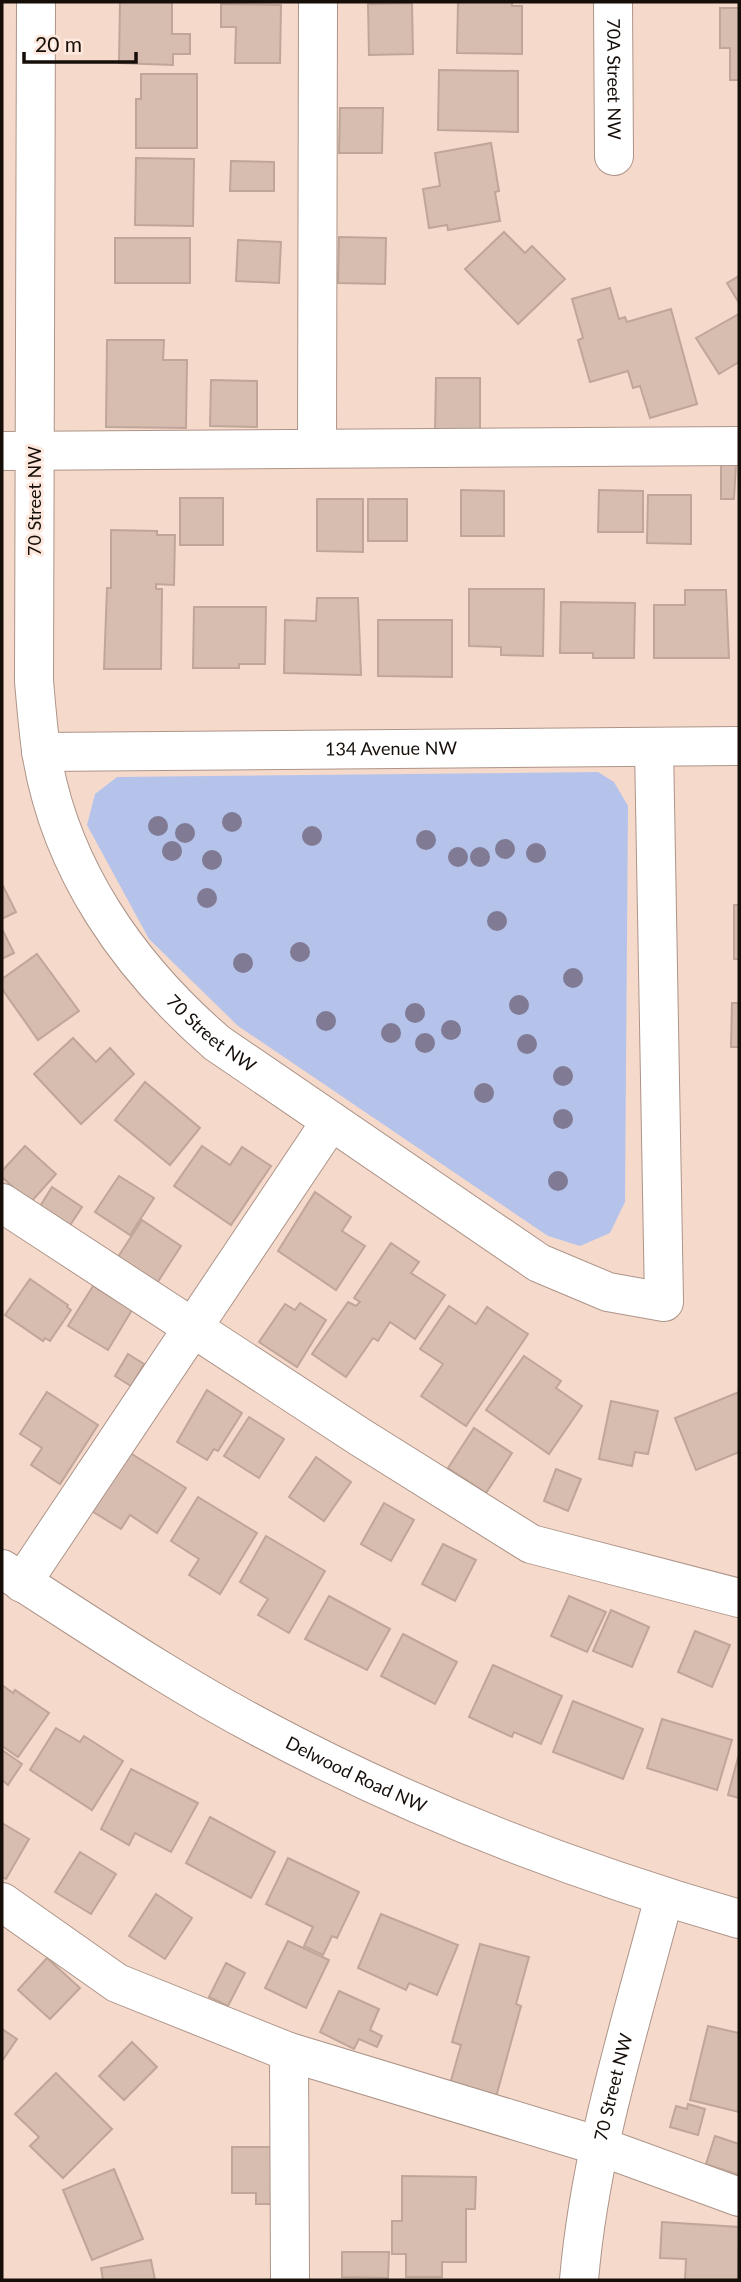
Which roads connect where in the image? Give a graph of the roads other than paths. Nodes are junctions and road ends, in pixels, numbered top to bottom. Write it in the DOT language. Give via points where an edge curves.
graph roads {
  1 [pos="36,2"];
  2 [pos="318,2"];
  3 [pos="613,2"];
  4 [pos="614,156"];
  5 [pos="317,446"];
  6 [pos="739,446"];
  7 [pos="18,451"];
  8 [pos="739,746"];
  9 [pos="654,747"];
  10 [pos="41,752"];
  11 [pos="331,1121"];
  12 [pos="2,1203"];
  13 [pos="194,1328"];
  14 [pos="12,1576"];
  15 [pos="739,1598"];
  16 [pos="664,1897"];
  17 [pos="2,1902"];
  18 [pos="739,1919"];
  19 [pos="289,2052"];
  20 [pos="599,2146"];
  21 [pos="739,2197"];
  22 [pos="290,2280"];
  23 [pos="579,2280"];
  1 -- 7 [label="street, 70 Street NW"];
  2 -- 5 [label="street"];
  3 -- 4 [label="street, 70A Street NW"];
  5 -- 6 [label="street"];
  5 -- 7 [label="street"];
  7 -- 10 [label="street, 70 Street NW"];
  8 -- 9 [label="street, 134 Avenue NW"];
  9 -- 10 [label="street, 134 Avenue NW"];
  9 -- 11 [label="street, 70 Street NW" via="664,1302 608,1292 539,1263"];
  10 -- 11 [label="street, 70 Street NW" via="69,847 116,934 146,974 217,1043"];
  11 -- 13 [label="street"];
  12 -- 13 [label="street"];
  13 -- 14 [label="street"];
  13 -- 15 [label="street" via="531,1544"];
  14 -- 16 [label="street, Delwood Road NW" via="162,1672 357,1777 470,1828"];
  16 -- 18 [label="street, Delwood Road NW"];
  16 -- 20 [label="street, 70 Street NW"];
  17 -- 19 [label="street" via="117,1983"];
  19 -- 20 [label="street"];
  19 -- 22 [label="street"];
  20 -- 21 [label="street"];
  20 -- 23 [label="street, 70 Street NW"];
}
